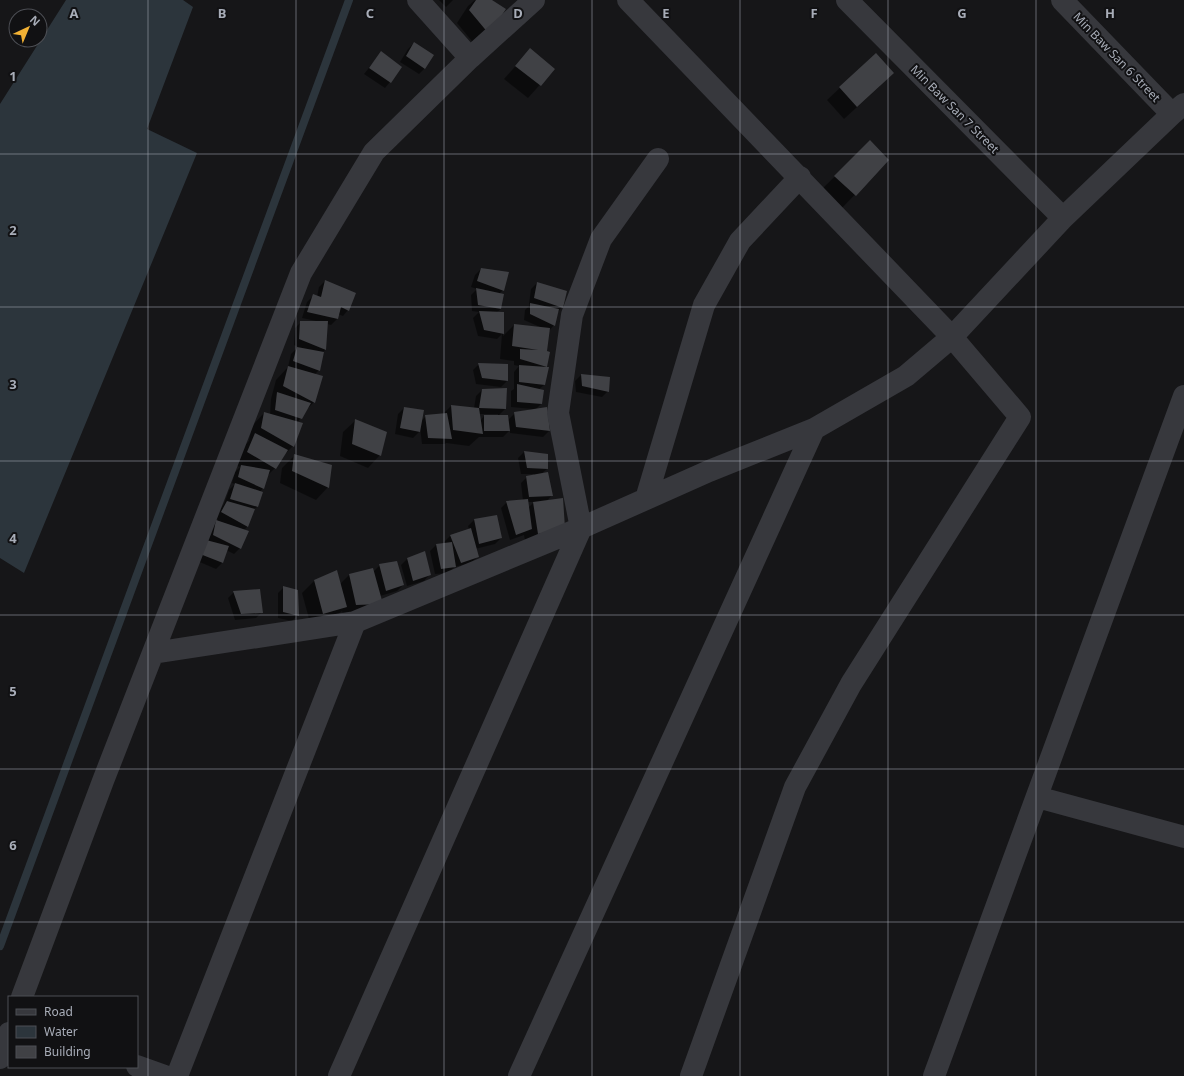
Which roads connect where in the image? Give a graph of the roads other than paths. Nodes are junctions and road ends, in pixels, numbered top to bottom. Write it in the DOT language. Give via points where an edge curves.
graph roads {
  1 [pos="418,0"];
  2 [pos="534,0"];
  3 [pos="628,0"];
  4 [pos="847,0"];
  5 [pos="1062,0"];
  6 [pos="470,58"];
  7 [pos="1178,109"];
  8 [pos="658,159"];
  9 [pos="800,177"];
  10 [pos="1063,218"];
  11 [pos="952,337"];
  12 [pos="1184,396"];
  13 [pos="814,429"];
  14 [pos="1179,430"];
  15 [pos="646,499"];
  16 [pos="581,528"];
  17 [pos="355,622"];
  18 [pos="153,653"];
  19 [pos="1037,797"];
  20 [pos="1184,837"];
  21 [pos="22,996"];
  22 [pos="8,1036"];
  23 [pos="0,1058"];
  24 [pos="138,1066"];
  25 [pos="165,1076"];
  26 [pos="177,1076"];
  27 [pos="339,1076"];
  28 [pos="519,1076"];
  29 [pos="691,1076"];
  30 [pos="934,1076"];
  1 -- 6 [label="street"];
  2 -- 6 [label="street"];
  3 -- 9 [label="street"];
  4 -- 10 [label="street, Min Baw San 7 Street"];
  5 -- 7 [label="street, Min Baw San 6 Street"];
  6 -- 18 [label="street" via="374,152 301,273"];
  7 -- 10 [label="street"];
  8 -- 16 [label="street" via="601,239 572,315 558,413"];
  9 -- 11 [label="street"];
  9 -- 15 [label="street" via="740,241 704,305"];
  10 -- 11 [label="street"];
  11 -- 13 [label="street" via="906,376"];
  11 -- 29 [label="street" via="1020,417 851,684 795,787"];
  12 -- 14 [label="street"];
  13 -- 15 [label="street"];
  13 -- 28 [label="street"];
  14 -- 19 [label="street"];
  15 -- 16 [label="street"];
  16 -- 17 [label="street"];
  16 -- 27 [label="street"];
  17 -- 18 [label="street"];
  17 -- 26 [label="street"];
  18 -- 21 [label="street"];
  19 -- 20 [label="street"];
  19 -- 30 [label="street"];
  22 -- 23 [label="street"];
  24 -- 25 [label="street"];
}
